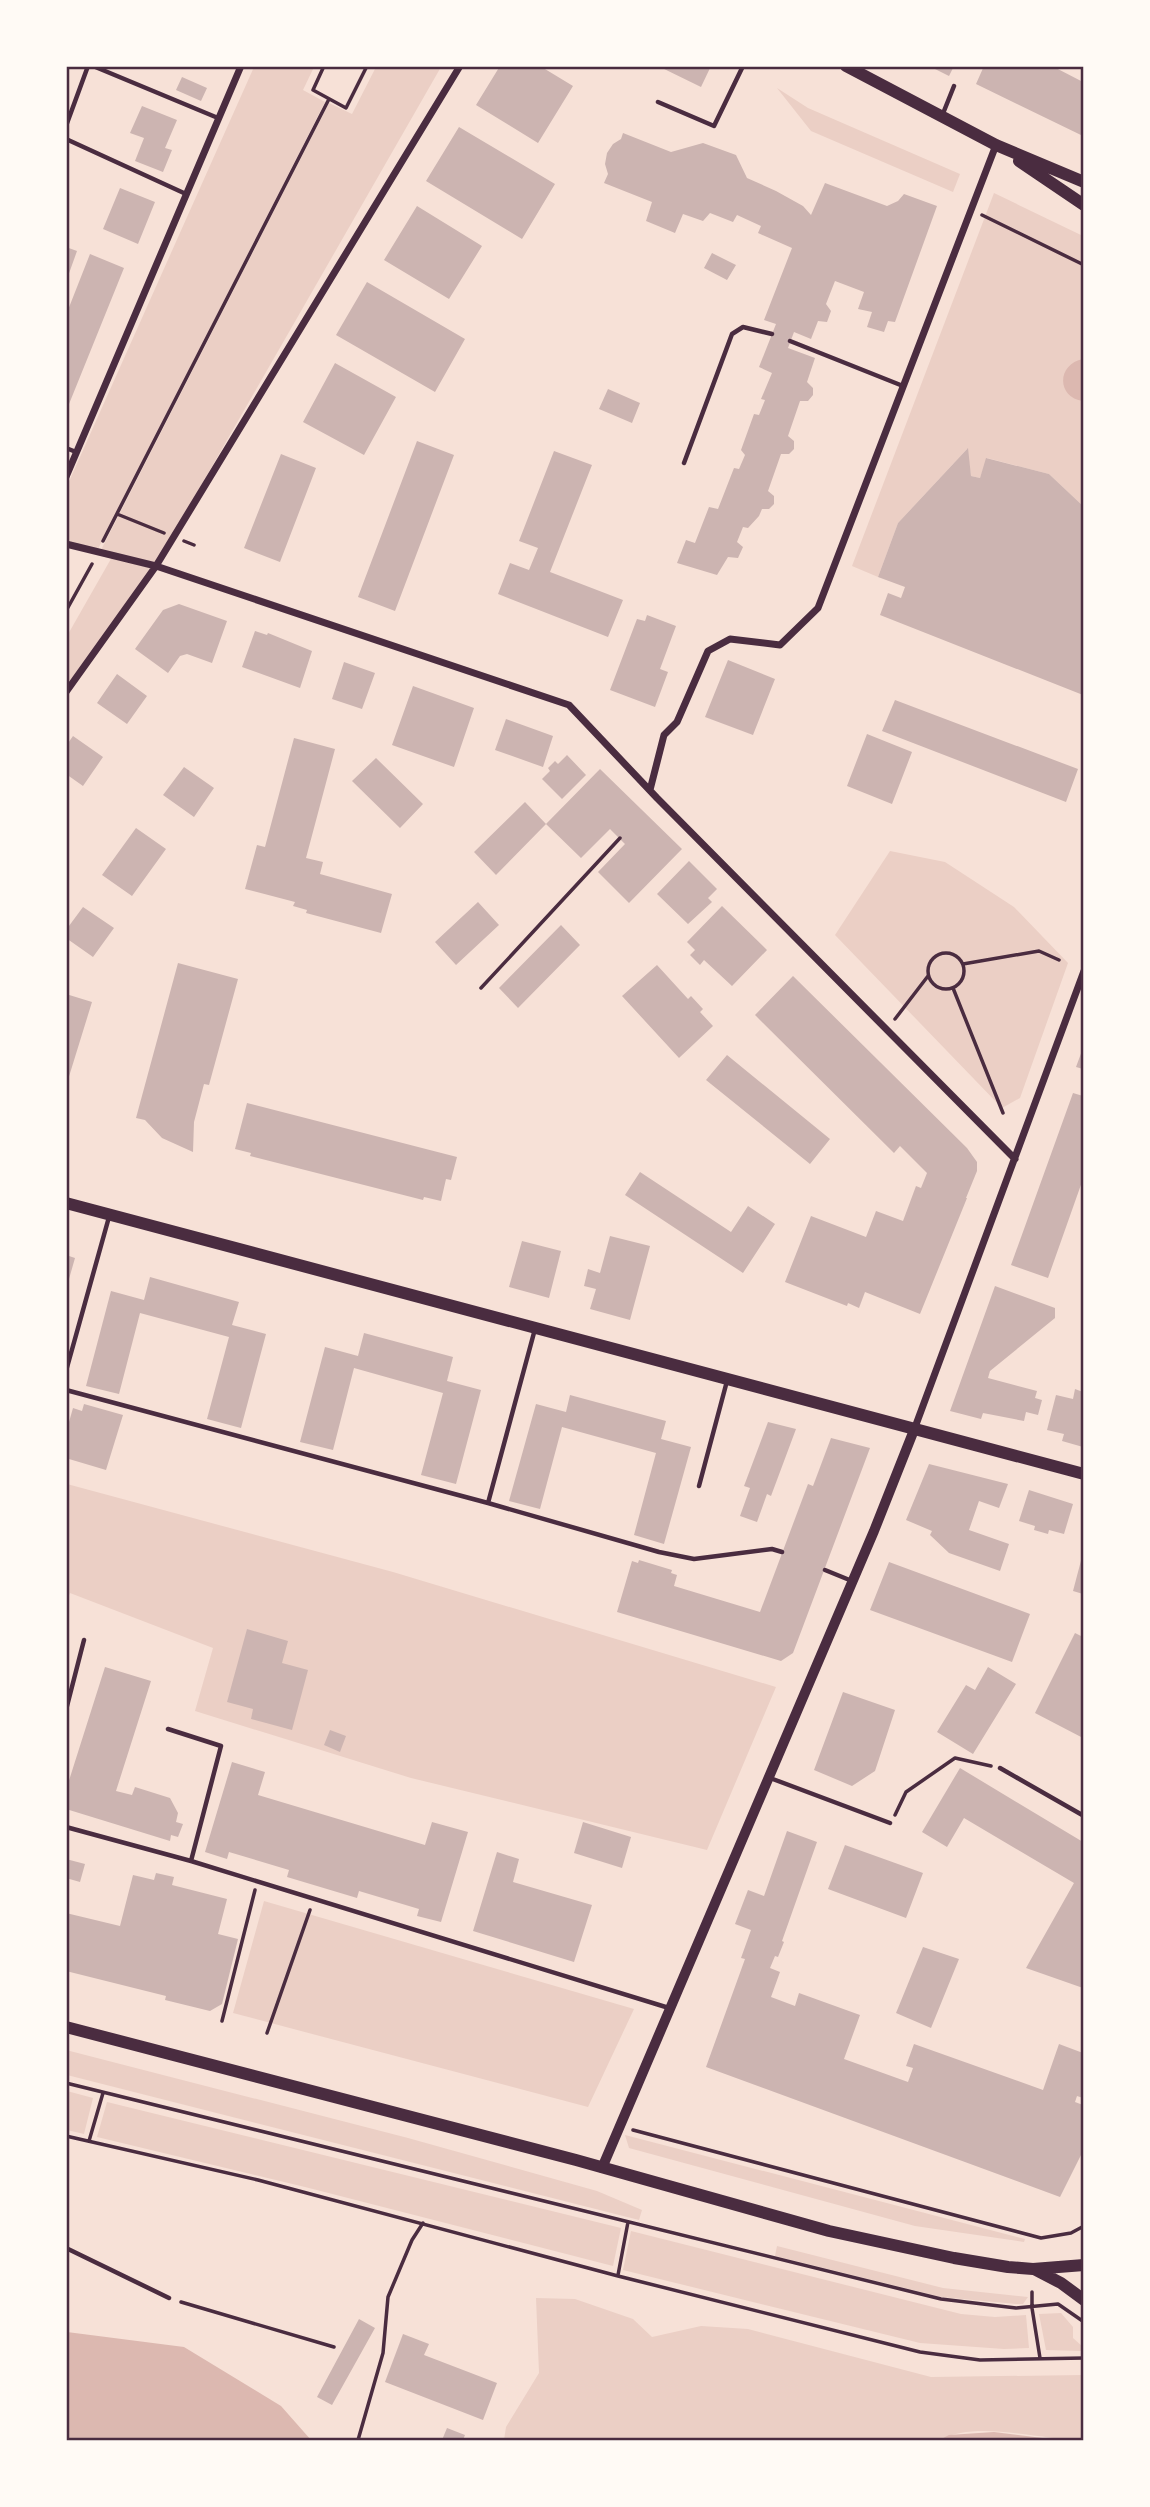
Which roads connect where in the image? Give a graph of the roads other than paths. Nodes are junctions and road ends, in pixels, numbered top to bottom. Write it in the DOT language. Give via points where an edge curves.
graph roads {
  1 [pos="91,66"];
  2 [pos="241,66"];
  3 [pos="460,66"];
  4 [pos="743,66"];
  5 [pos="846,66"];
  6 [pos="954,86"];
  7 [pos="658,102"];
  8 [pos="942,116"];
  9 [pos="219,118"];
  10 [pos="66,126"];
  11 [pos="66,139"];
  12 [pos="996,145"];
  13 [pos="1083,182"];
  14 [pos="187,194"];
  15 [pos="1083,205"];
  16 [pos="772,334"];
  17 [pos="790,341"];
  18 [pos="902,386"];
  19 [pos="66,448"];
  20 [pos="77,452"];
  21 [pos="684,463"];
  22 [pos="66,477"];
  23 [pos="66,544"];
  24 [pos="156,566"];
  25 [pos="66,692"];
  26 [pos="650,790"];
  27 [pos="1082,976"];
  28 [pos="1015,1159"];
  29 [pos="66,1203"];
  30 [pos="109,1215"];
  31 [pos="535,1328"];
  32 [pos="66,1371"];
  33 [pos="728,1380"];
  34 [pos="66,1390"];
  35 [pos="914,1430"];
  36 [pos="1083,1474"];
  37 [pos="699,1486"];
  38 [pos="488,1503"];
  39 [pos="782,1552"];
  40 [pos="825,1570"];
  41 [pos="852,1580"];
  42 [pos="84,1640"];
  43 [pos="66,1710"];
  44 [pos="168,1729"];
  45 [pos="1000,1768"];
  46 [pos="769,1777"];
  47 [pos="1083,1816"];
  48 [pos="890,1823"];
  49 [pos="66,1827"];
  50 [pos="191,1861"];
  51 [pos="671,2009"];
  52 [pos="66,2027"];
  53 [pos="602,2168"];
  54 [pos="66,2248"];
  55 [pos="1083,2265"];
  56 [pos="1033,2269"];
  57 [pos="169,2298"];
  58 [pos="1083,2300"];
  1 -- 9 [label="lane"];
  1 -- 10 [label="lane"];
  2 -- 9 [label="street"];
  3 -- 24 [label="street"];
  4 -- 7 [label="lane" via="714,127"];
  5 -- 8 [label="main road"];
  6 -- 8 [label="lane"];
  8 -- 12 [label="main road"];
  9 -- 14 [label="street"];
  11 -- 14 [label="lane"];
  12 -- 13 [label="main road"];
  12 -- 15 [label="main road"];
  12 -- 18 [label="street"];
  14 -- 20 [label="street"];
  16 -- 21 [label="lane" via="743,327 732,334"];
  17 -- 18 [label="lane"];
  18 -- 26 [label="street" via="818,608 780,645 730,639 708,651 677,722 664,735"];
  19 -- 20 [label="lane"];
  20 -- 22 [label="street"];
  23 -- 24 [label="street"];
  24 -- 25 [label="street"];
  24 -- 26 [label="street" via="569,705"];
  26 -- 28 [label="street"];
  27 -- 28 [label="street"];
  28 -- 35 [label="street"];
  29 -- 30 [label="main road"];
  30 -- 31 [label="main road"];
  30 -- 32 [label="lane"];
  31 -- 33 [label="main road"];
  31 -- 38 [label="lane"];
  33 -- 35 [label="main road"];
  33 -- 37 [label="lane"];
  34 -- 38 [label="lane"];
  35 -- 36 [label="main road"];
  35 -- 41 [label="street"];
  38 -- 39 [label="lane" via="694,1559 772,1549"];
  40 -- 41 [label="lane"];
  41 -- 46 [label="street"];
  42 -- 43 [label="lane"];
  44 -- 50 [label="lane" via="221,1746"];
  45 -- 47 [label="lane"];
  46 -- 48 [label="lane"];
  46 -- 51 [label="street"];
  49 -- 50 [label="lane"];
  50 -- 51 [label="lane"];
  51 -- 53 [label="street"];
  52 -- 53 [label="main road"];
  53 -- 56 [label="main road" via="829,2231 954,2258"];
  54 -- 57 [label="lane"];
  55 -- 56 [label="main road"];
  56 -- 58 [label="main road"];
}
